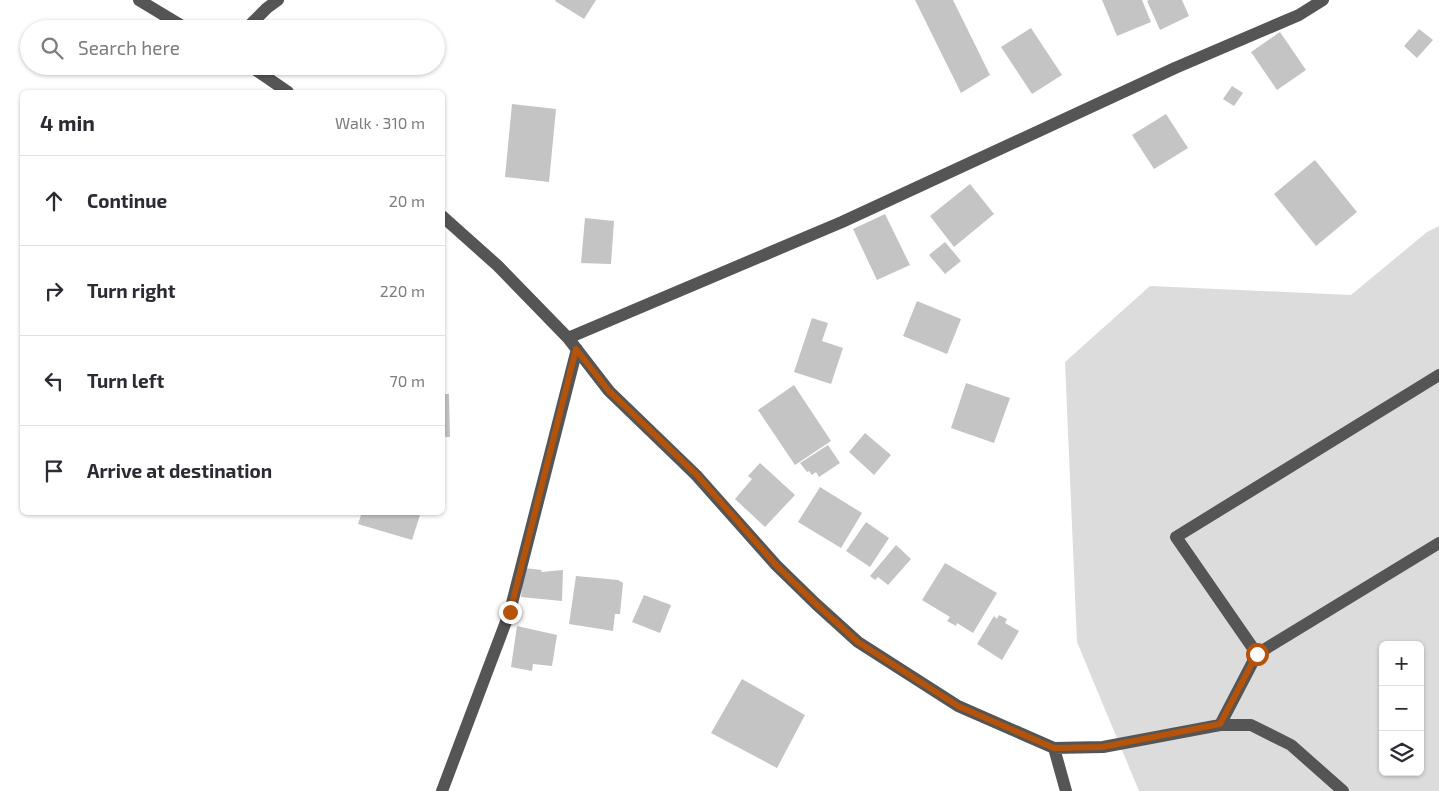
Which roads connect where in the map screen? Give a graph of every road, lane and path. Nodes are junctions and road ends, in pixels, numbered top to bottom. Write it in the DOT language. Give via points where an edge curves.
graph roads {
  1 [pos="141,0"];
  2 [pos="278,0"];
  3 [pos="1323,0"];
  4 [pos="173,20"];
  5 [pos="255,20"];
  6 [pos="263,75"];
  7 [pos="285,90"];
  8 [pos="445,219"];
  9 [pos="568,338"];
  10 [pos="576,349"];
  11 [pos="1439,375"];
  12 [pos="1439,542"];
  13 [pos="1257,654"];
  14 [pos="1220,724"];
  15 [pos="1054,748"];
  16 [pos="442,791"];
  17 [pos="1066,791"];
  18 [pos="1342,791"];
  1 -- 4 [label="street"];
  2 -- 5 [label="street"];
  3 -- 9 [label="street" via="1299,15 1175,68 842,222"];
  6 -- 7 [label="street"];
  8 -- 9 [label="street" via="498,266"];
  9 -- 10 [label="street"];
  10 -- 15 [label="street" via="609,391 696,474 776,565 858,642 958,706"];
  10 -- 16 [label="street" via="510,612"];
  11 -- 13 [label="street" via="1176,537"];
  12 -- 13 [label="street"];
  13 -- 14 [label="street"];
  14 -- 15 [label="street" via="1102,747"];
  14 -- 18 [label="street" via="1251,725 1292,745"];
  15 -- 17 [label="street"];
}
